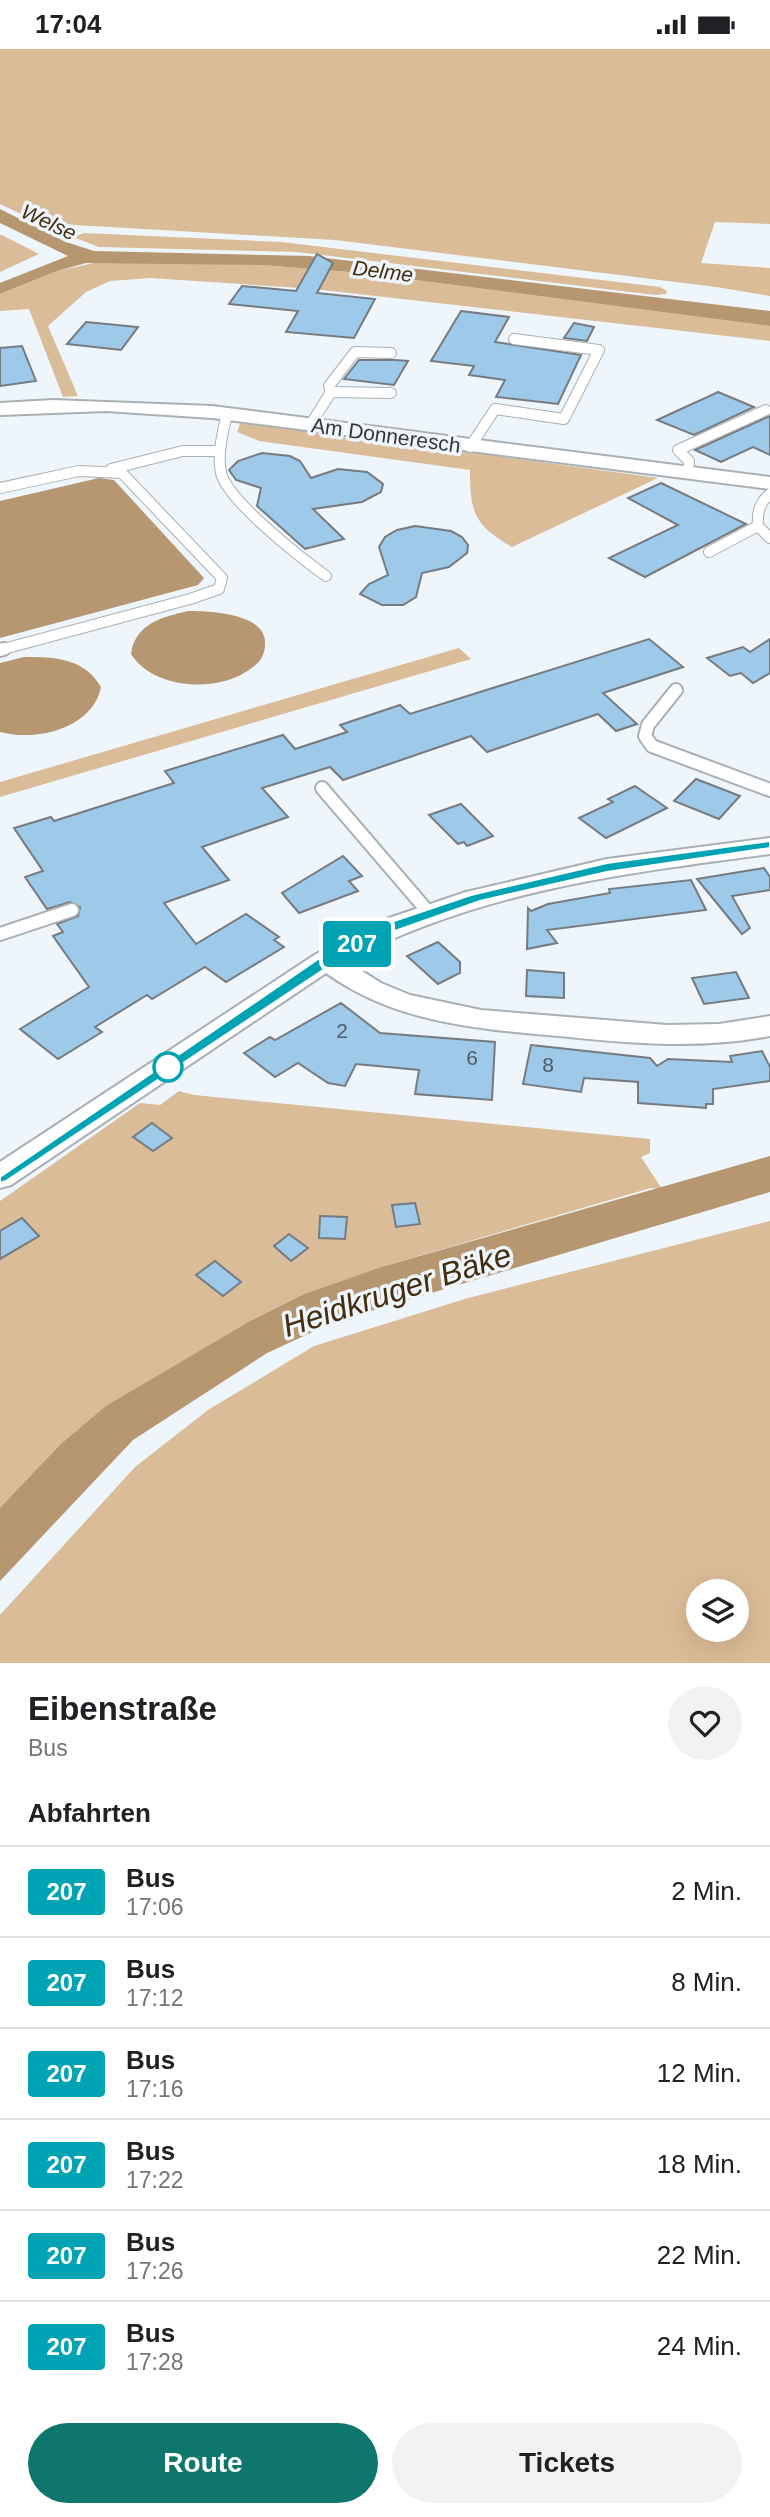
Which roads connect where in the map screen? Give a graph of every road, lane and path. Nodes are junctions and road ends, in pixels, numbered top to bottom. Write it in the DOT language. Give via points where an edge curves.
graph roads {
  1 [pos="514,339"];
  2 [pos="391,353"];
  3 [pos="331,393"];
  4 [pos="391,393"];
  5 [pos="0,409"];
  6 [pos="766,410"];
  7 [pos="227,413"];
  8 [pos="311,424"];
  9 [pos="470,447"];
  10 [pos="220,451"];
  11 [pos="111,469"];
  12 [pos="688,473"];
  13 [pos="770,483"];
  14 [pos="0,488"];
  15 [pos="770,494"];
  16 [pos="758,526"];
  17 [pos="770,538"];
  18 [pos="709,552"];
  19 [pos="326,576"];
  20 [pos="0,650"];
  21 [pos="676,691"];
  22 [pos="322,788"];
  23 [pos="770,790"];
  24 [pos="770,846"];
  25 [pos="72,910"];
  26 [pos="430,914"];
  27 [pos="0,934"];
  28 [pos="326,960"];
  29 [pos="770,1026"];
  30 [pos="0,1177"];
  1 -- 9 [label="lane" via="599,350 564,419 495,409"];
  2 -- 3 [label="lane" via="355,352 329,386"];
  3 -- 4 [label="lane"];
  3 -- 8 [label="lane"];
  5 -- 7 [label="street, Am Donneresch" via="84,405"];
  6 -- 12 [label="lane" via="678,450 689,461"];
  7 -- 8 [label="street, Am Donneresch"];
  7 -- 10 [label="lane"];
  8 -- 9 [label="street, Am Donneresch"];
  9 -- 12 [label="street, Am Donneresch"];
  10 -- 11 [label="lane" via="183,450"];
  10 -- 19 [label="lane" via="224,482 302,561"];
  11 -- 14 [label="lane"];
  11 -- 20 [label="lane" via="122,473 222,578 219,589"];
  12 -- 13 [label="street, Am Donneresch"];
  15 -- 16 [label="lane" via="760,504"];
  16 -- 17 [label="lane"];
  16 -- 18 [label="lane"];
  21 -- 23 [label="lane" via="649,725 645,736 652,746"];
  22 -- 26 [label="lane"];
  24 -- 26 [label="street" via="607,867 476,898"];
  25 -- 27 [label="lane"];
  26 -- 28 [label="street" via="390,927"];
  28 -- 29 [label="street" via="365,988 452,1016 663,1035 746,1032"];
  28 -- 30 [label="street"];
}
